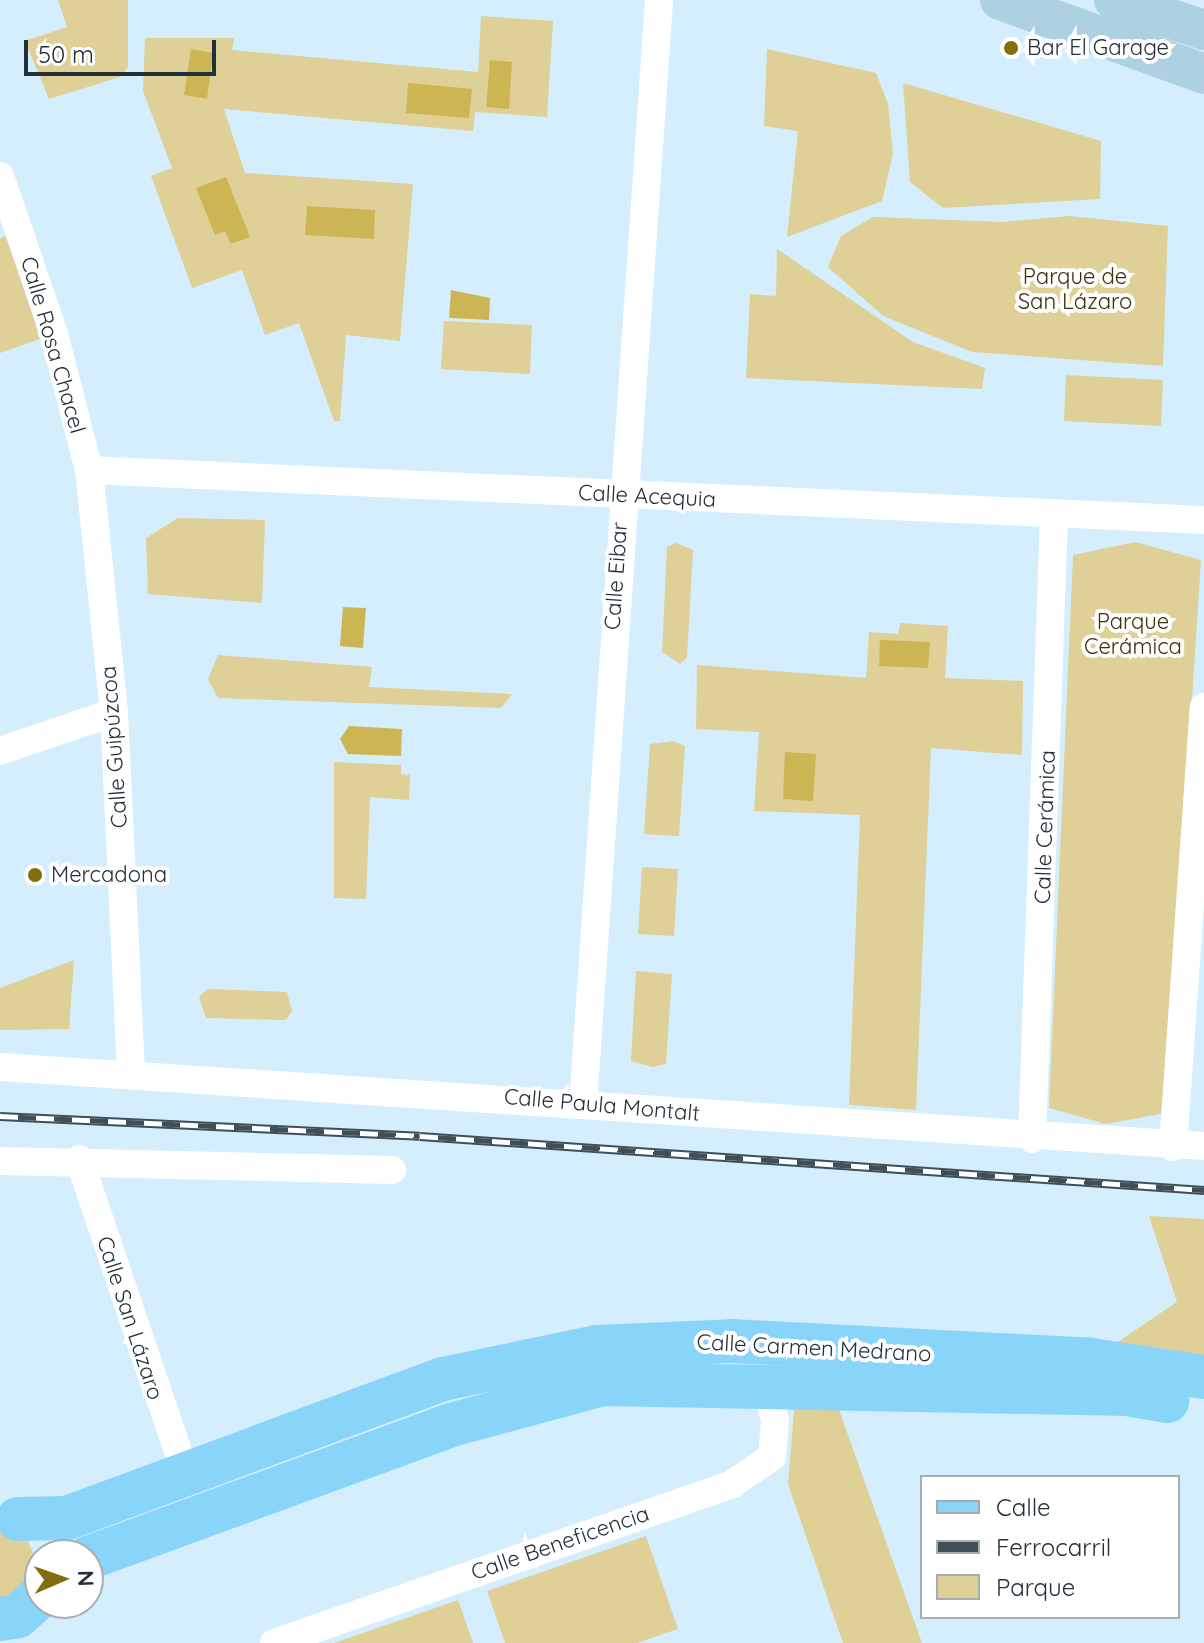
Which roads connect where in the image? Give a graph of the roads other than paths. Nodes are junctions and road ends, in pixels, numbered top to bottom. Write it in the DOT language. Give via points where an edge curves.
graph roads {
  1 [pos="659,0"];
  2 [pos="1000,0"];
  3 [pos="1114,0"];
  4 [pos="1204,30"];
  5 [pos="1204,74"];
  6 [pos="0,176"];
  7 [pos="89,470"];
  8 [pos="621,495"];
  9 [pos="1054,514"];
  10 [pos="1204,520"];
  11 [pos="1204,707"];
  12 [pos="114,712"];
  13 [pos="0,751"];
  14 [pos="0,1067"];
  15 [pos="131,1073"];
  16 [pos="583,1104"];
  17 [pos="1032,1139"];
  18 [pos="1204,1146"];
  19 [pos="1173,1147"];
  20 [pos="79,1159"];
  21 [pos="0,1161"];
  22 [pos="392,1170"];
  23 [pos="1204,1377"];
  24 [pos="766,1384"];
  25 [pos="1204,1407"];
  26 [pos="186,1475"];
  27 [pos="9,1517"];
  28 [pos="32,1539"];
  29 [pos="104,1552"];
  30 [pos="0,1633"];
  31 [pos="9,1643"];
  32 [pos="274,1643"];
  1 -- 8 [label="street, Calle Eibar"];
  2 -- 5 [label="main road"];
  3 -- 4 [label="main road"];
  6 -- 7 [label="street, Calle Rosa Chacel" via="54,334"];
  7 -- 8 [label="street, Calle Acequia"];
  7 -- 12 [label="street, Calle Guipúzcoa"];
  8 -- 9 [label="street, Calle Acequia"];
  8 -- 16 [label="street, Calle Eibar"];
  9 -- 10 [label="street, Calle Acequia"];
  9 -- 17 [label="street, Calle Cerámica"];
  11 -- 19 [label="street"];
  12 -- 13 [label="street"];
  12 -- 15 [label="street, Calle Guipúzcoa"];
  14 -- 15 [label="street, Calle Paula Montalt"];
  15 -- 16 [label="street, Calle Paula Montalt"];
  16 -- 17 [label="street, Calle Paula Montalt"];
  17 -- 19 [label="street, Calle Paula Montalt"];
  18 -- 19 [label="street, Calle Paula Montalt"];
  20 -- 21 [label="street"];
  20 -- 22 [label="street"];
  20 -- 26 [label="street, Calle San Lázaro"];
  23 -- 26 [label="main road, Calle Carmen Medrano" via="1091,1360 732,1341 597,1347 443,1379"];
  24 -- 25 [label="main road, Calle Carmen Medrano" via="1127,1394"];
  24 -- 29 [label="main road, Calle Carmen Medrano" via="603,1384 532,1398"];
  24 -- 32 [label="street, Calle Beneficencia" via="775,1421 772,1457 732,1484"];
  26 -- 27 [label="main road, Calle Carmen Medrano" via="67,1518"];
  27 -- 28 [label="main road"];
  30 -- 31 [label="main road"];
}
